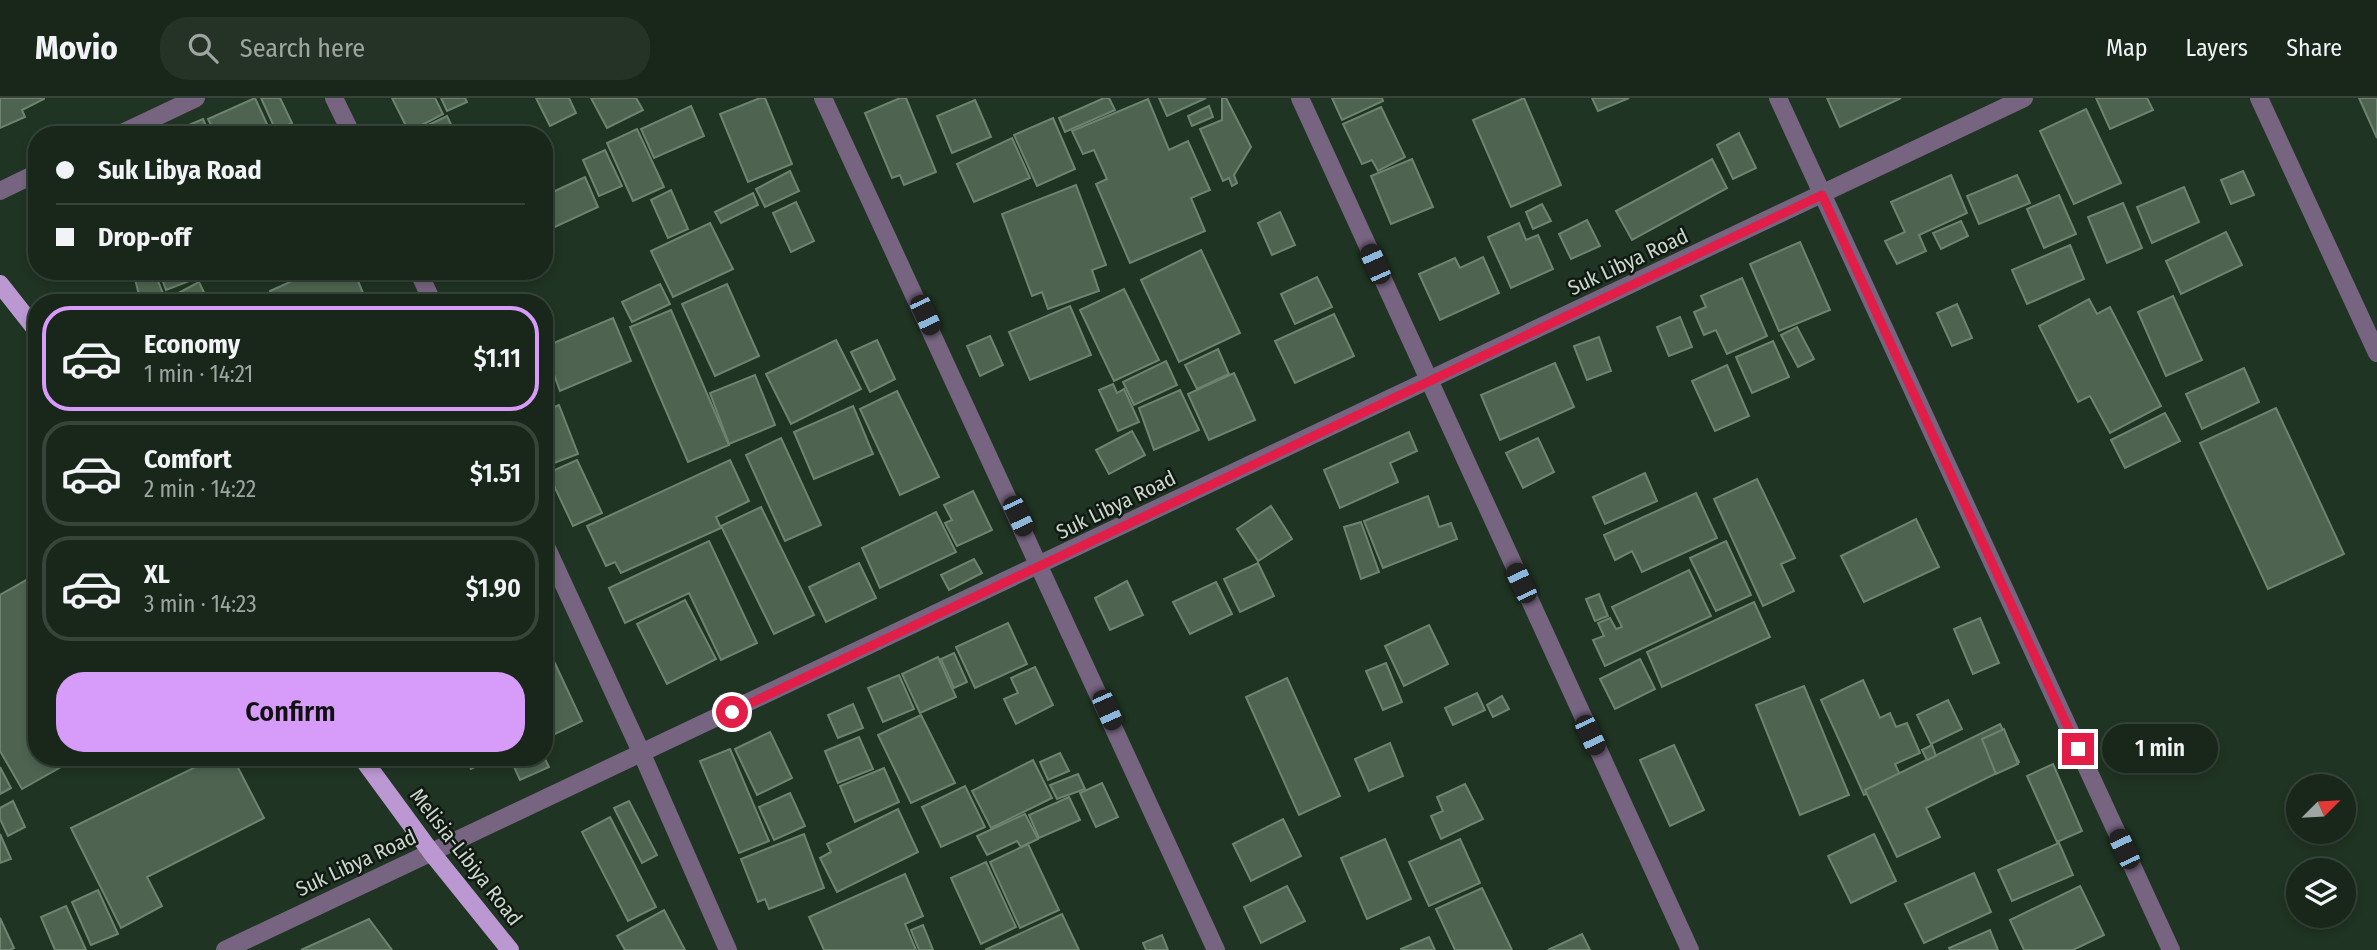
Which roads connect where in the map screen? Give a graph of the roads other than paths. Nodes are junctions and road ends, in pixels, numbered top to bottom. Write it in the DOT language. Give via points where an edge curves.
graph roads {
  1 [pos="196,98"];
  2 [pos="334,98"];
  3 [pos="823,98"];
  4 [pos="1300,98"];
  5 [pos="1778,98"];
  6 [pos="2024,98"];
  7 [pos="2259,98"];
  8 [pos="137,126"];
  9 [pos="348,126"];
  10 [pos="28,177"];
  11 [pos="0,191"];
  12 [pos="1822,195"];
  13 [pos="0,284"];
  14 [pos="28,320"];
  15 [pos="2377,353"];
  16 [pos="1428,382"];
  17 [pos="553,561"];
  18 [pos="1041,566"];
  19 [pos="642,754"];
  20 [pos="368,766"];
  21 [pos="431,852"];
  22 [pos="225,950"];
  23 [pos="510,950"];
  24 [pos="728,950"];
  25 [pos="1216,950"];
  26 [pos="1690,950"];
  27 [pos="2171,950"];
  1 -- 8 [label="street"];
  2 -- 9 [label="street"];
  3 -- 18 [label="street"];
  4 -- 16 [label="street"];
  5 -- 12 [label="street"];
  6 -- 12 [label="street, Suk Libya Road"];
  7 -- 15 [label="street"];
  10 -- 11 [label="street"];
  12 -- 16 [label="street, Suk Libya Road"];
  12 -- 27 [label="street"];
  13 -- 14 [label="main road"];
  16 -- 18 [label="street, Suk Libya Road"];
  16 -- 26 [label="street"];
  17 -- 19 [label="street"];
  18 -- 19 [label="street, Suk Libya Road"];
  18 -- 25 [label="street"];
  19 -- 21 [label="street, Suk Libya Road"];
  19 -- 24 [label="street"];
  20 -- 21 [label="main road, Melisia-Libiya Road"];
  21 -- 22 [label="street, Suk Libya Road"];
  21 -- 23 [label="main road, Melisia-Libiya Road"];
}
